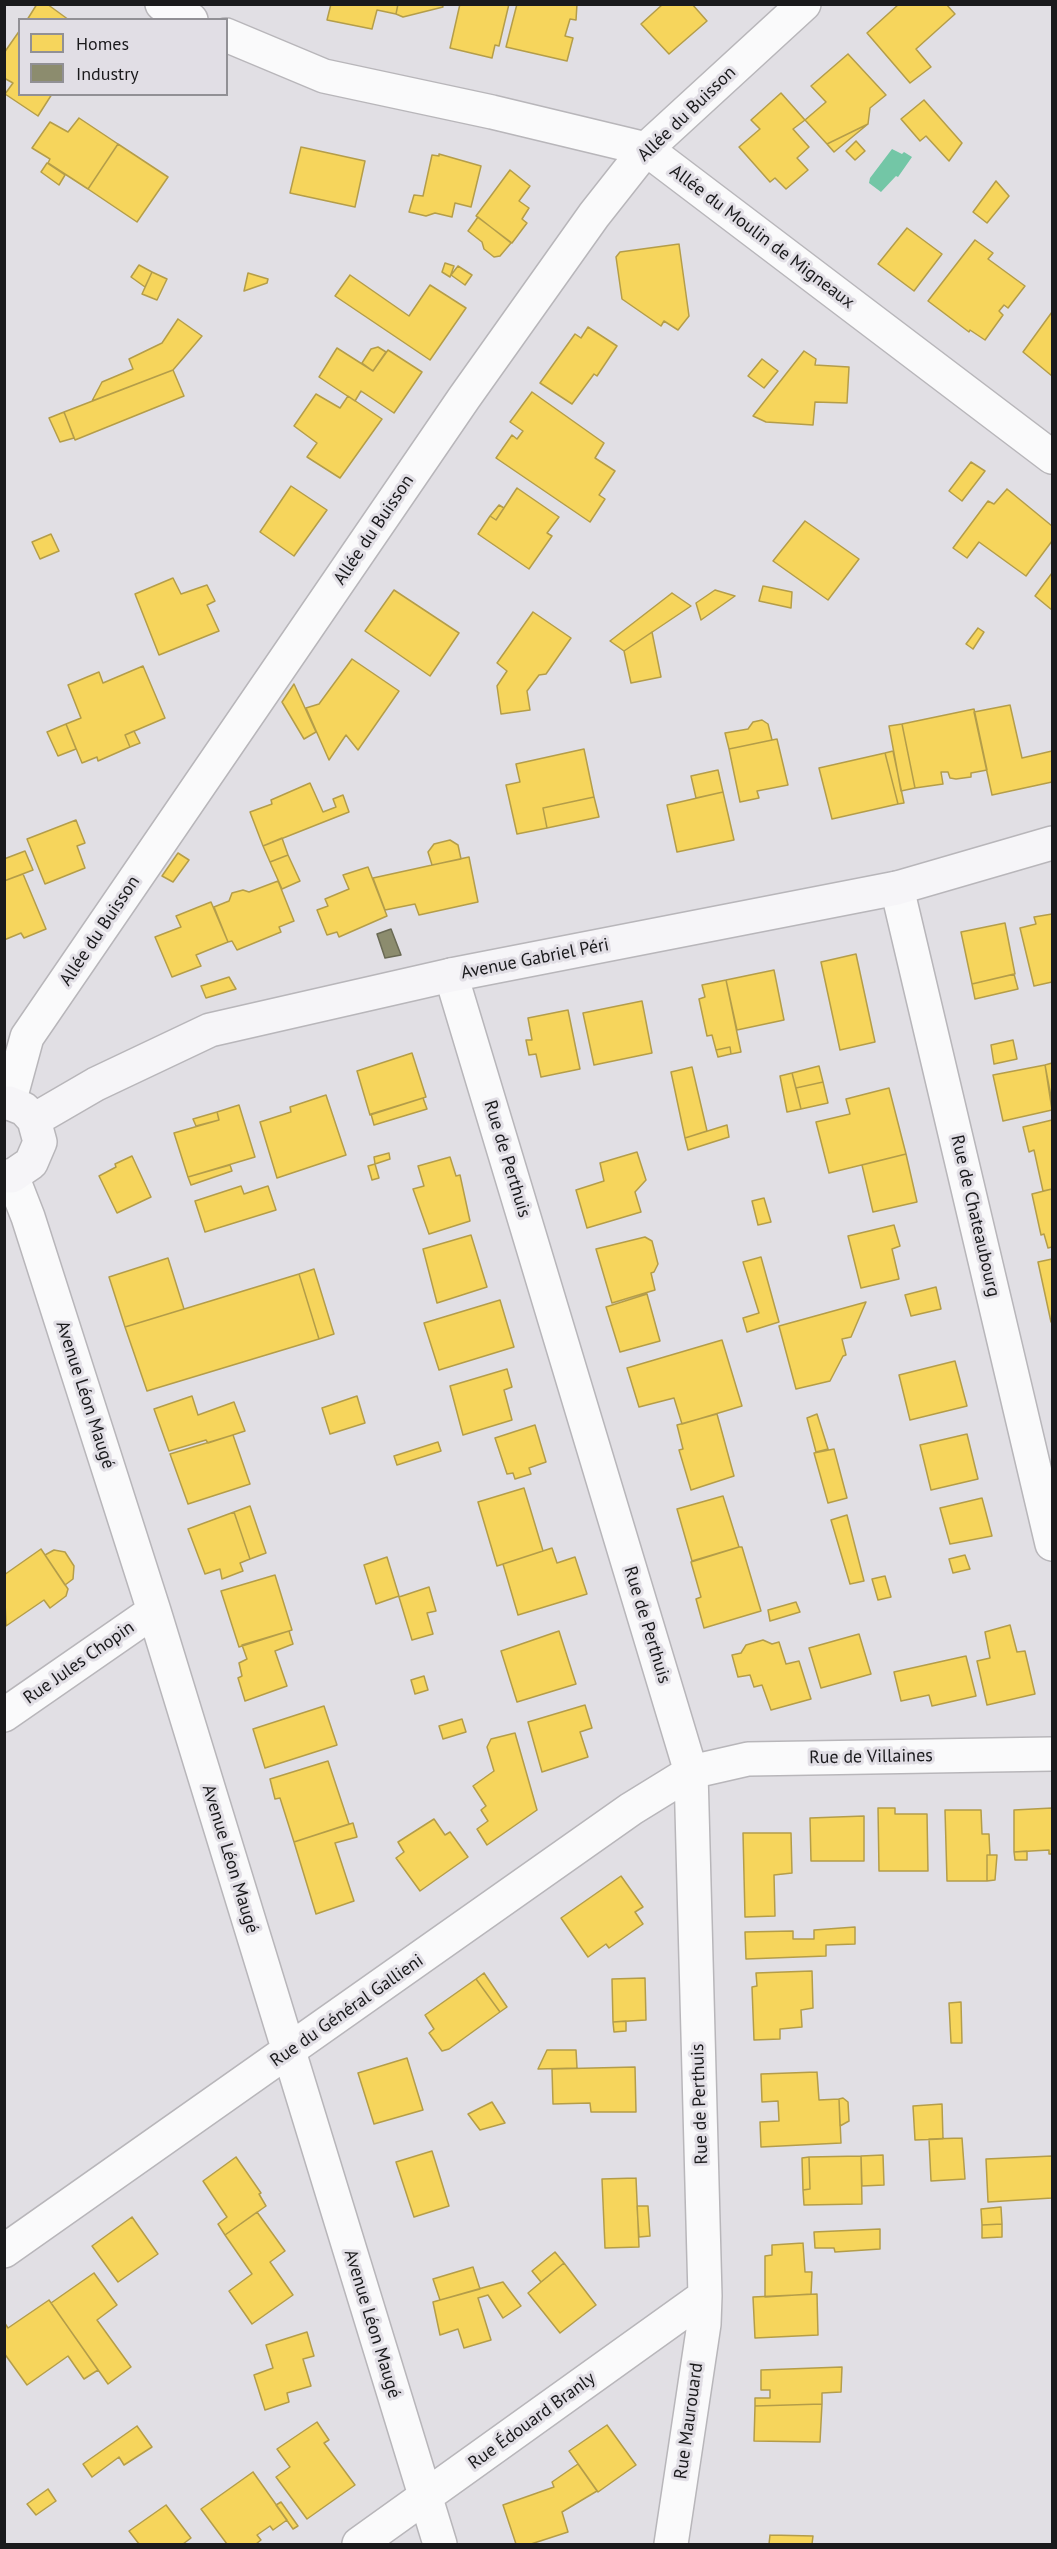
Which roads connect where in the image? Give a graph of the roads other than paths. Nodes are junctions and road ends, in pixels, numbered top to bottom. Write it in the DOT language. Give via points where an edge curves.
graph roads {
  1 [pos="162,4"];
  2 [pos="804,4"];
  3 [pos="187,18"];
  4 [pos="228,36"];
  5 [pos="646,149"];
  6 [pos="1053,457"];
  7 [pos="1053,843"];
  8 [pos="897,888"];
  9 [pos="451,975"];
  10 [pos="16,1109"];
  11 [pos="8,1176"];
  12 [pos="1053,1544"];
  13 [pos="154,1611"];
  14 [pos="4,1715"];
  15 [pos="1053,1754"];
  16 [pos="691,1772"];
  17 [pos="290,2051"];
  18 [pos="4,2251"];
  19 [pos="705,2296"];
  20 [pos="425,2499"];
  21 [pos="359,2544"];
  22 [pos="440,2544"];
  23 [pos="671,2544"];
  1 -- 3 [label="street"];
  2 -- 5 [label="street, Allée du Buisson"];
  4 -- 5 [label="street, Allée du Moulin de Migneaux" via="324,76"];
  5 -- 6 [label="street, Allée du Moulin de Migneaux"];
  5 -- 10 [label="street, Allée du Buisson" via="594,215 464,398 27,1037"];
  7 -- 8 [label="street, Avenue Gabriel Péri"];
  8 -- 9 [label="street, Avenue Gabriel Péri"];
  8 -- 12 [label="street, Rue de Chateaubourg"];
  9 -- 10 [label="street, Avenue Gabriel Péri" via="210,1030 96,1084"];
  9 -- 16 [label="street, Rue de Perthuis"];
  10 -- 11 [label="street" via="39,1142 31,1163"];
  11 -- 13 [label="street, Avenue Léon Maugé" via="28,1216"];
  13 -- 14 [label="street, Rue Jules Chopin"];
  13 -- 17 [label="street, Avenue Léon Maugé"];
  15 -- 16 [label="street, Rue de Villaines" via="748,1759"];
  16 -- 17 [label="street, Rue du Général Gallieni" via="631,1809"];
  16 -- 19 [label="street, Rue de Perthuis"];
  17 -- 18 [label="street, Rue du Général Gallieni"];
  17 -- 20 [label="street, Avenue Léon Maugé"];
  19 -- 20 [label="street, Rue Édouard Branly"];
  19 -- 23 [label="street, Rue Maurouard"];
  20 -- 21 [label="street, Rue Édouard Branly"];
  20 -- 22 [label="street, Avenue Léon Maugé"];
}
